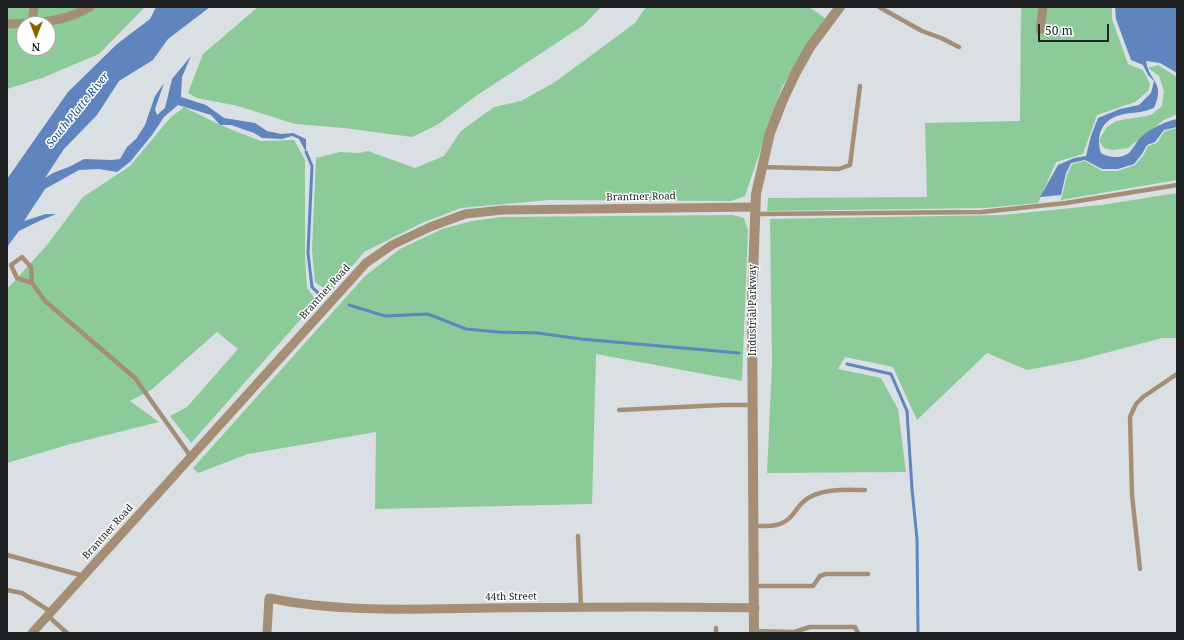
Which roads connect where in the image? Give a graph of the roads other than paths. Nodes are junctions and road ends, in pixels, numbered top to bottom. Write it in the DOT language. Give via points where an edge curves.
graph roads {
  1 [pos="90,7"];
  2 [pos="840,7"];
  3 [pos="880,7"];
  4 [pos="1043,7"];
  5 [pos="56,18"];
  6 [pos="1040,30"];
  7 [pos="959,47"];
  8 [pos="860,86"];
  9 [pos="761,167"];
  10 [pos="1177,185"];
  11 [pos="755,211"];
  12 [pos="32,283"];
  13 [pos="1177,374"];
  14 [pos="753,405"];
  15 [pos="619,410"];
  16 [pos="191,457"];
  17 [pos="865,490"];
  18 [pos="753,526"];
  19 [pos="578,536"];
  20 [pos="7,554"];
  21 [pos="1140,569"];
  22 [pos="868,574"];
  23 [pos="84,576"];
  24 [pos="754,586"];
  25 [pos="7,590"];
  26 [pos="580,607"];
  27 [pos="755,608"];
  28 [pos="49,614"];
  29 [pos="754,632"];
  30 [pos="799,632"];
  31 [pos="32,633"];
  32 [pos="67,633"];
  33 [pos="267,633"];
  34 [pos="858,633"];
  1 -- 5 [label="street" via="73,15"];
  2 -- 9 [label="street, Industrial Parkway" via="810,47 795,74 770,133"];
  3 -- 7 [label="lane" via="922,31"];
  4 -- 6 [label="street"];
  8 -- 9 [label="lane" via="850,165 840,169"];
  9 -- 11 [label="street, Industrial Parkway"];
  10 -- 11 [label="lane" via="1066,203 982,212"];
  11 -- 14 [label="street, Industrial Parkway" via="752,301"];
  11 -- 16 [label="street, Brantner Road" via="502,210 466,214 430,227 392,245 366,263"];
  12 -- 12 [label="lane" via="31,267 22,257 11,265 17,278"];
  12 -- 16 [label="lane" via="45,301 135,378"];
  13 -- 21 [label="lane" via="1143,397 1136,404 1130,418 1132,495"];
  14 -- 15 [label="lane" via="723,404"];
  14 -- 18 [label="street, Industrial Parkway"];
  16 -- 23 [label="street, Brantner Road"];
  17 -- 18 [label="lane" via="830,490 809,497 789,519 777,526"];
  18 -- 24 [label="street, Industrial Parkway"];
  19 -- 26 [label="lane"];
  20 -- 23 [label="lane"];
  22 -- 24 [label="lane" via="826,574 820,576 813,586"];
  23 -- 28 [label="street, Brantner Road"];
  24 -- 27 [label="street, Industrial Parkway"];
  25 -- 28 [label="lane" via="22,593"];
  26 -- 27 [label="street, 44th Street"];
  26 -- 33 [label="street, 44th Street" via="381,609 268,598"];
  27 -- 29 [label="street, Industrial Parkway"];
  28 -- 31 [label="street, Brantner Road"];
  28 -- 32 [label="lane"];
  29 -- 30 [label="lane"];
  30 -- 34 [label="lane" via="810,627 855,627"];
}
